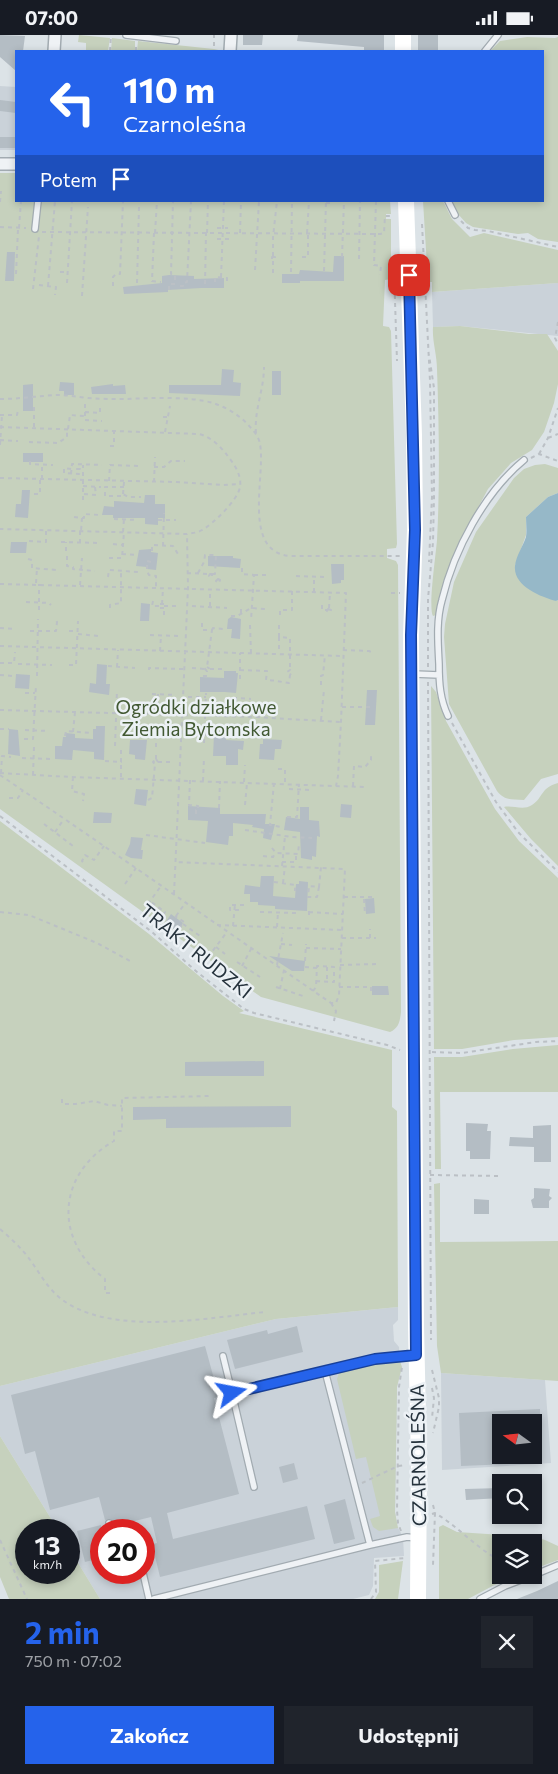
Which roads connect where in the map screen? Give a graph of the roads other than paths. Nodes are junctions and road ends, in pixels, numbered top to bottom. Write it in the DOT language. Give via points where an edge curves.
graph roads {
  1 [pos="55,35"];
  2 [pos="126,35"];
  3 [pos="231,35"];
  4 [pos="403,35"];
  5 [pos="498,35"];
  6 [pos="176,41"];
  7 [pos="54,50"];
  8 [pos="230,50"];
  9 [pos="403,50"];
  10 [pos="486,50"];
  11 [pos="0,164"];
  12 [pos="15,164"];
  13 [pos="38,202"];
  14 [pos="406,202"];
  15 [pos="448,202"];
  16 [pos="455,215"];
  17 [pos="38,231"];
  18 [pos="524,460"];
  19 [pos="420,674"];
  20 [pos="439,675"];
  21 [pos="448,716"];
  22 [pos="416,1355"];
  23 [pos="223,1356"];
  24 [pos="325,1371"];
  25 [pos="232,1393"];
  26 [pos="254,1487"];
  27 [pos="413,1538"];
  28 [pos="370,1545"];
  29 [pos="558,1565"];
  30 [pos="542,1572"];
  31 [pos="146,1584"];
  32 [pos="510,1584"];
  33 [pos="149,1599"];
  34 [pos="154,1599"];
  35 [pos="418,1599"];
  36 [pos="480,1599"];
  1 -- 7 [label="street"];
  2 -- 6 [label="lane"];
  3 -- 8 [label="street"];
  4 -- 9 [label="street"];
  5 -- 10 [label="lane"];
  11 -- 12 [label="street"];
  13 -- 17 [label="lane"];
  14 -- 19 [label="street, CZARNOLEŚNA" via="412,340 414,556"];
  15 -- 16 [label="lane"];
  18 -- 20 [label="lane" via="491,495 450,573 441,601"];
  19 -- 20 [label="lane"];
  19 -- 22 [label="street, CZARNOLEŚNA" via="423,1175"];
  20 -- 21 [label="lane" via="442,703"];
  22 -- 24 [label="lane" via="375,1359"];
  22 -- 27 [label="street, CZARNOLEŚNA"];
  23 -- 25 [label="lane"];
  24 -- 25 [label="lane"];
  24 -- 28 [label="lane"];
  25 -- 26 [label="lane"];
  27 -- 28 [label="lane"];
  27 -- 35 [label="street, CZARNOLEŚNA"];
  28 -- 34 [label="lane"];
  29 -- 30 [label="lane"];
  31 -- 33 [label="lane"];
  32 -- 36 [label="lane"];
}
